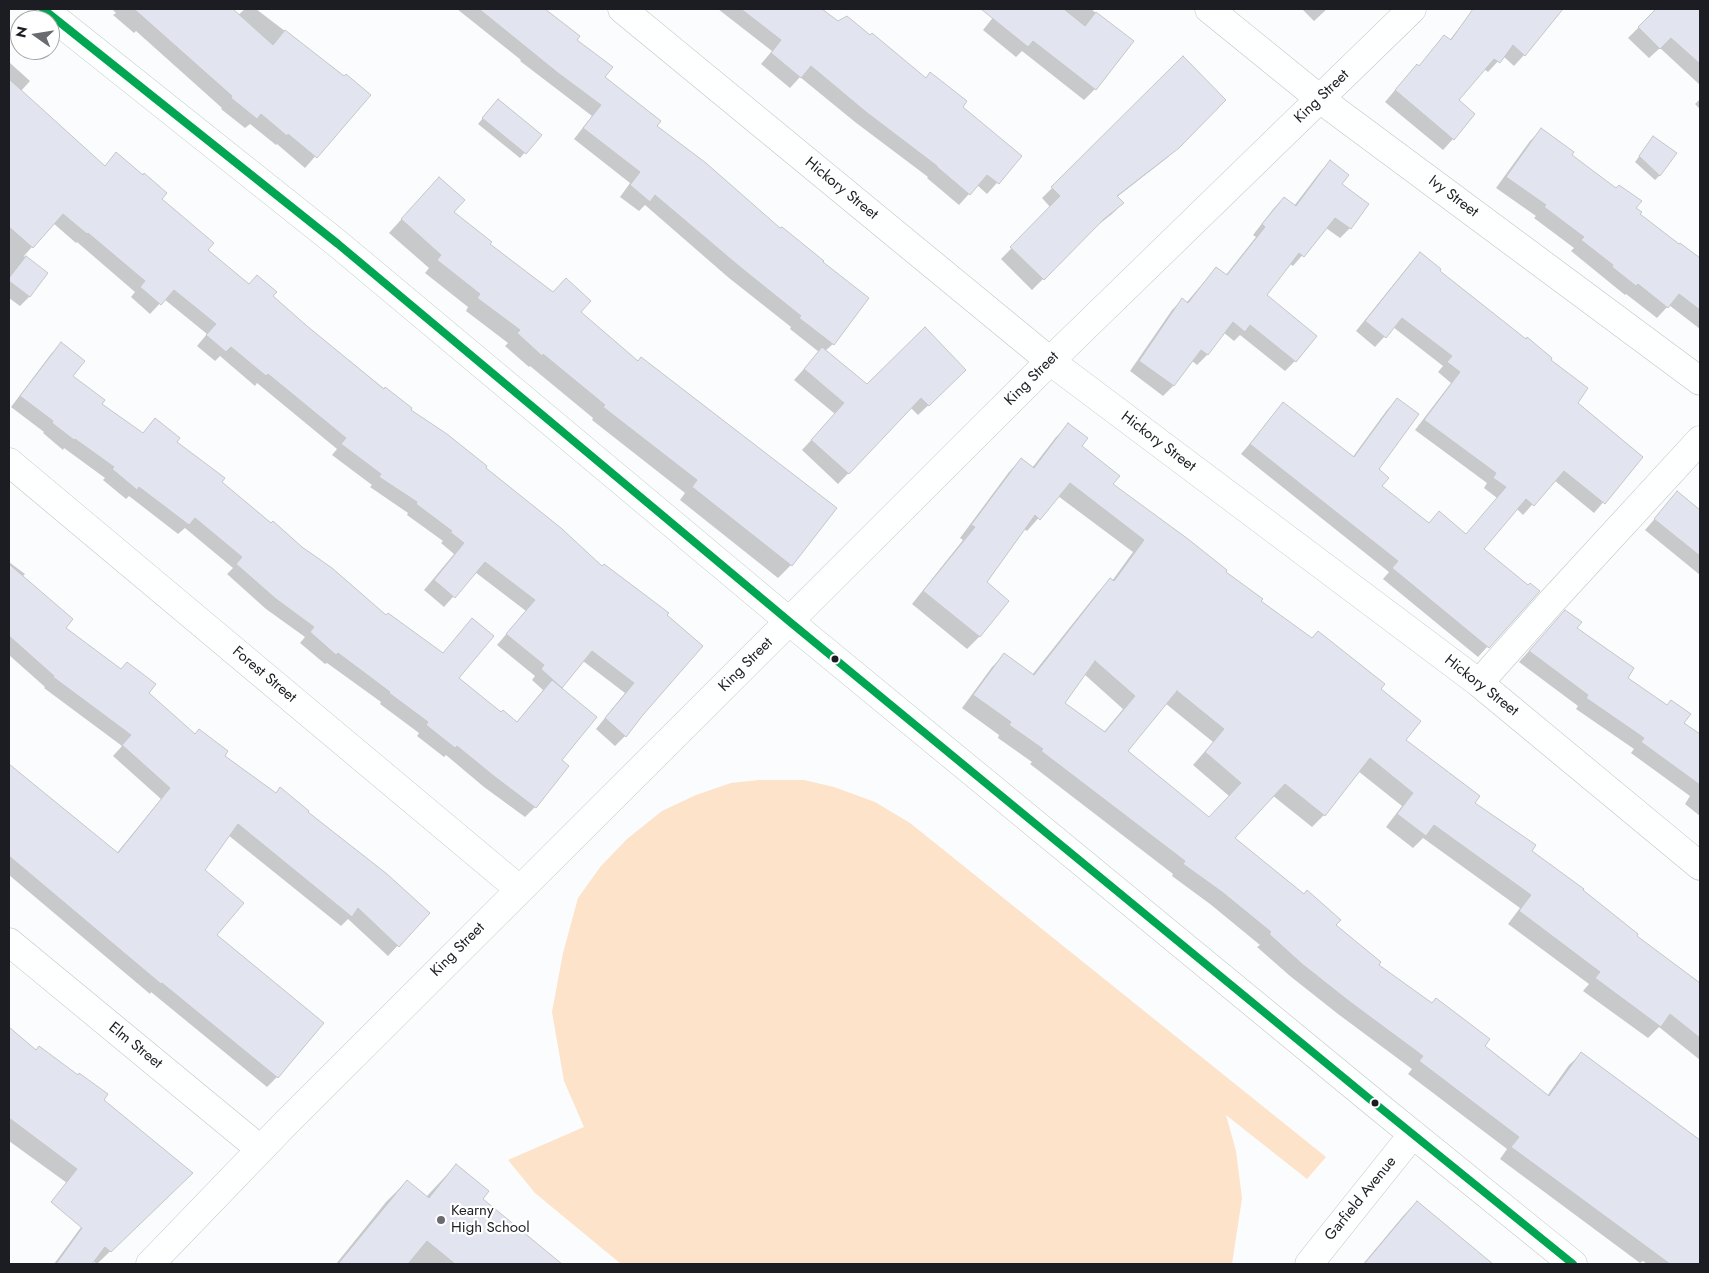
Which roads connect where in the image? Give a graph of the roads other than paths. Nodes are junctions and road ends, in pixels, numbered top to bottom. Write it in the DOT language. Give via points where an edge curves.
graph roads {
  1 [pos="43,9"];
  2 [pos="622,9"];
  3 [pos="1210,9"];
  4 [pos="1412,9"];
  5 [pos="1320,99"];
  6 [pos="1050,361"];
  7 [pos="1700,381"];
  8 [pos="1700,440"];
  9 [pos="9,462"];
  10 [pos="790,622"];
  11 [pos="1479,683"];
  12 [pos="1700,866"];
  13 [pos="519,889"];
  14 [pos="9,942"];
  15 [pos="1413,1134"];
  16 [pos="260,1149"];
  17 [pos="150,1264"];
  18 [pos="1309,1264"];
  19 [pos="1574,1264"];
  1 -- 10 [label="street" via="338,244"];
  2 -- 6 [label="street, Hickory Street"];
  3 -- 5 [label="street, Ivy Street"];
  4 -- 5 [label="street, King Street"];
  5 -- 6 [label="street, King Street"];
  5 -- 7 [label="street, Ivy Street"];
  6 -- 10 [label="street, King Street"];
  6 -- 11 [label="street, Hickory Street"];
  8 -- 11 [label="street"];
  9 -- 13 [label="street, Forest Street"];
  10 -- 13 [label="street, King Street"];
  10 -- 15 [label="street"];
  11 -- 12 [label="street, Hickory Street"];
  13 -- 16 [label="street, King Street"];
  14 -- 16 [label="street, Elm Street"];
  15 -- 18 [label="street, Garfield Avenue"];
  15 -- 19 [label="street"];
  16 -- 17 [label="street, King Street"];
}
